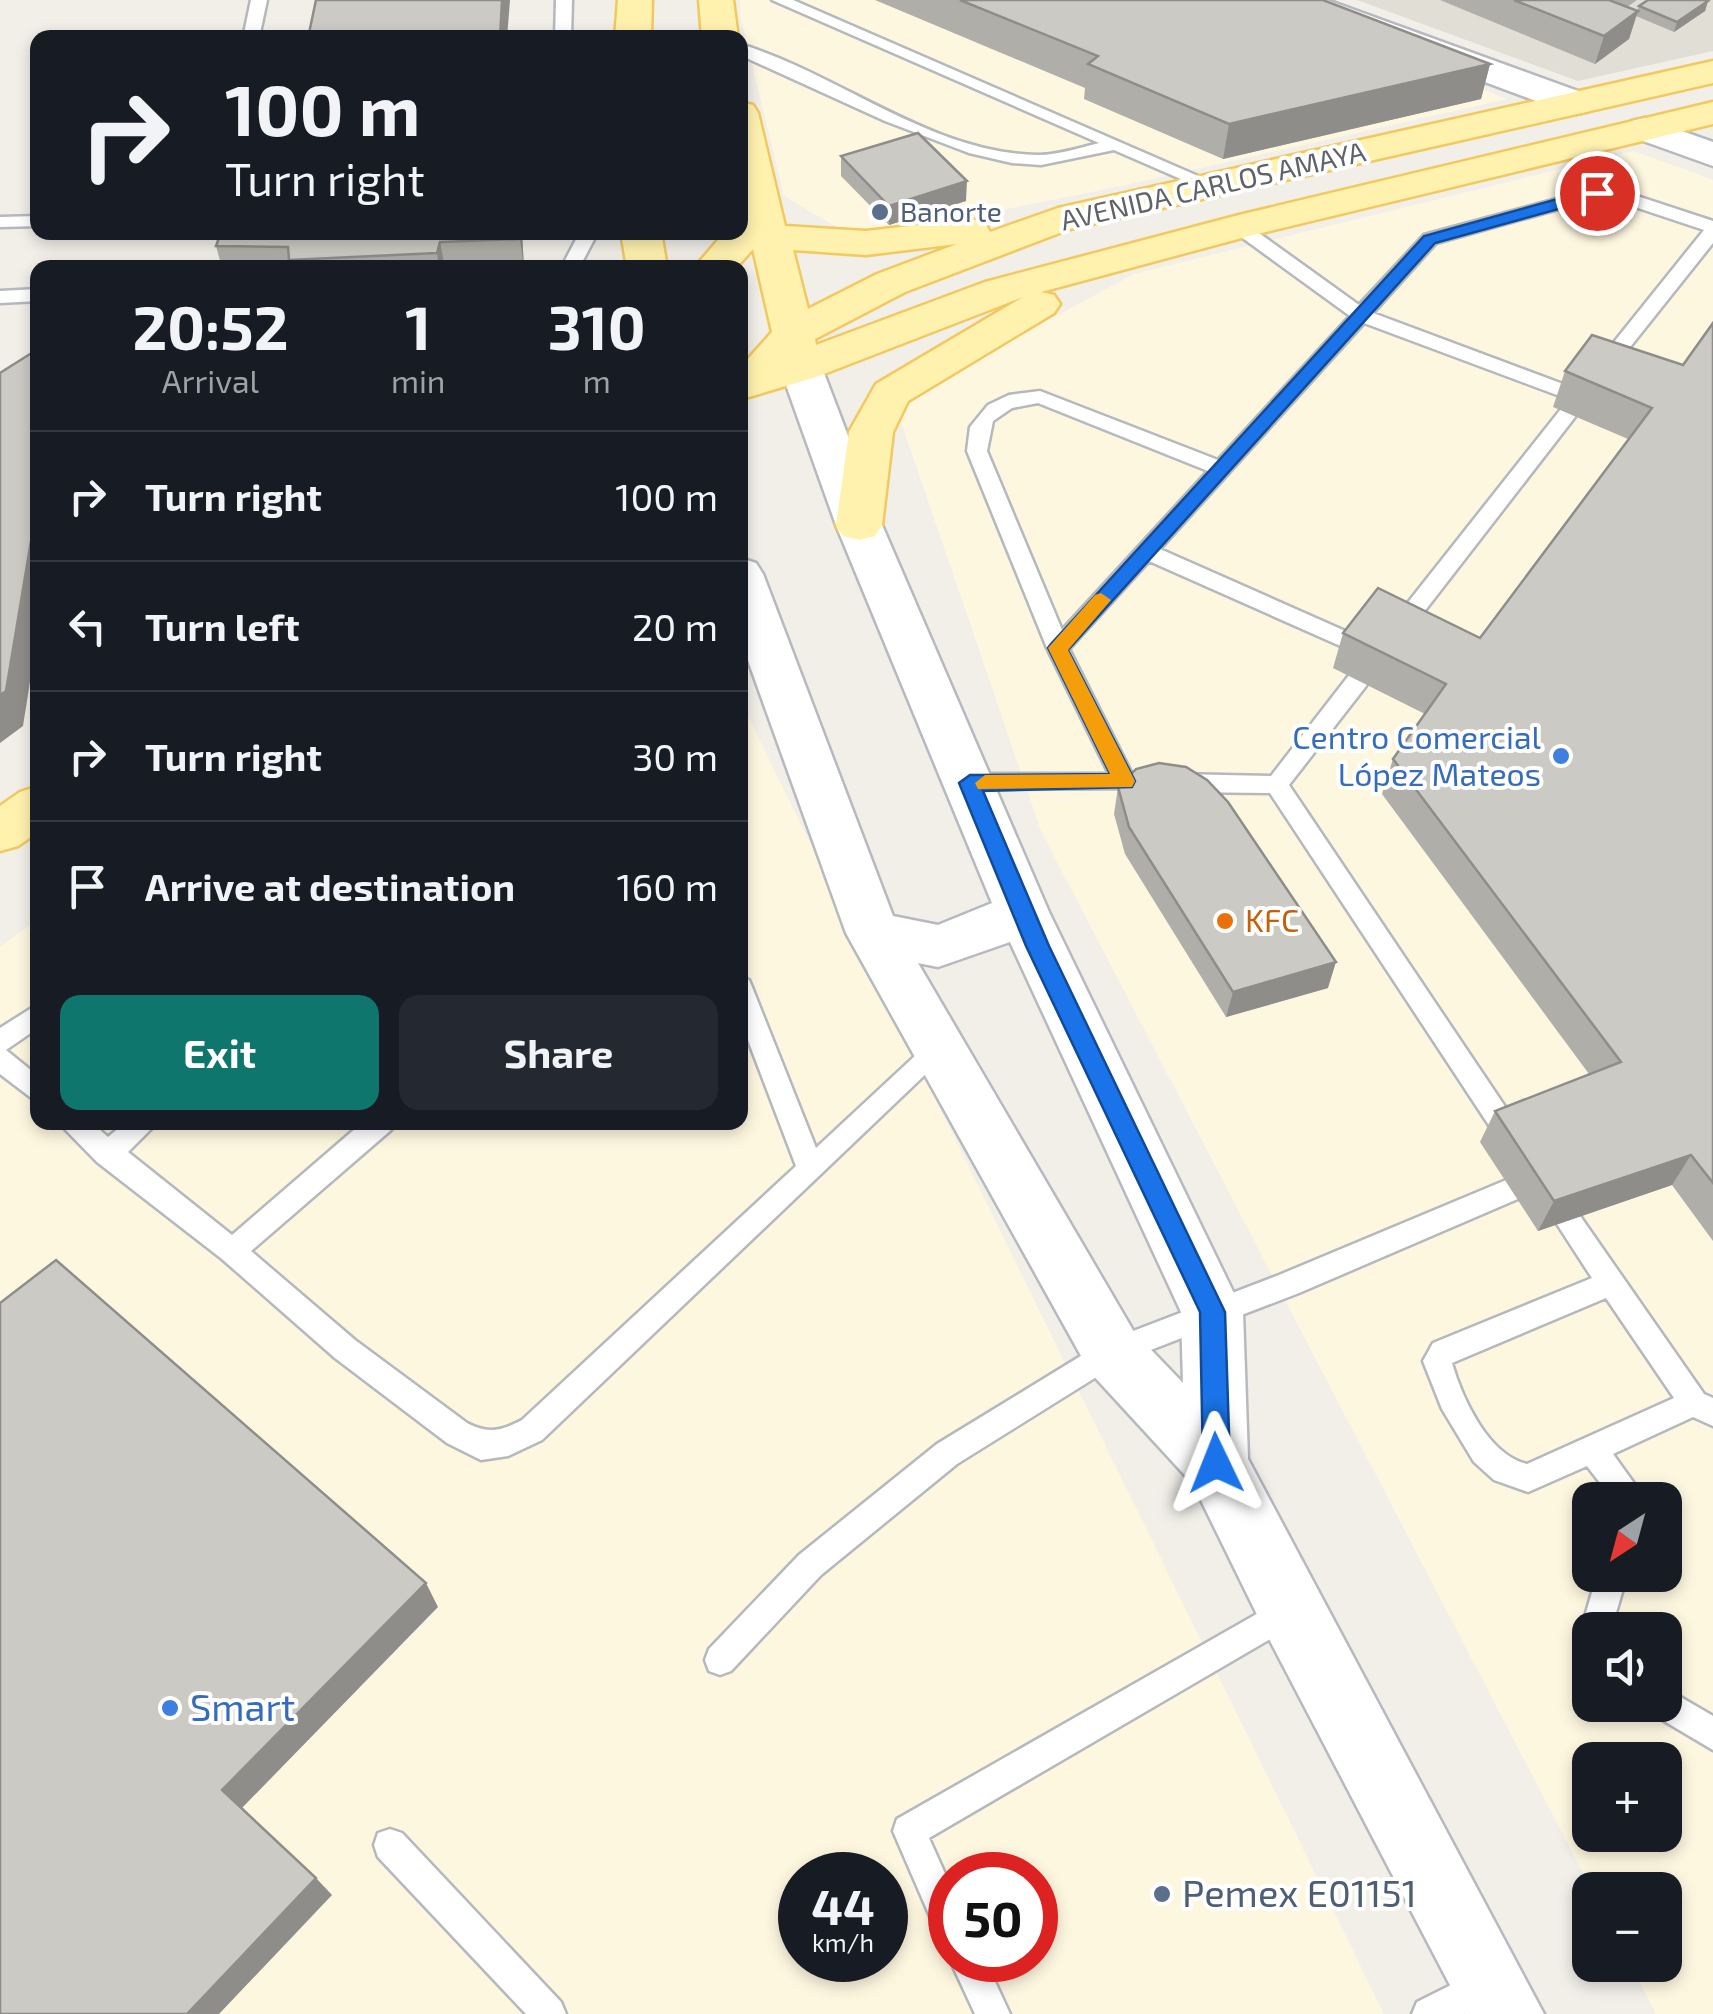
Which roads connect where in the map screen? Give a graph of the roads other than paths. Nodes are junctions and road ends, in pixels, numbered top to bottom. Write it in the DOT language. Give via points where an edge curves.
graph roads {
  1 [pos="259,0"];
  2 [pos="564,0"];
  3 [pos="635,0"];
  4 [pos="716,0"];
  5 [pos="780,0"];
  6 [pos="1295,0"];
  7 [pos="252,30"];
  8 [pos="563,30"];
  9 [pos="633,30"];
  10 [pos="719,30"];
  11 [pos="748,52"];
  12 [pos="1713,72"];
  13 [pos="1576,103"];
  14 [pos="1713,113"];
  15 [pos="1644,129"];
  16 [pos="1116,144"];
  17 [pos="748,148"];
  18 [pos="1713,155"];
  19 [pos="1212,186"];
  20 [pos="1058,220"];
  21 [pos="30,221"];
  22 [pos="0,222"];
  23 [pos="766,227"];
  24 [pos="1239,227"];
  25 [pos="1713,229"];
  26 [pos="1118,259"];
  27 [pos="724,260"];
  28 [pos="30,295"];
  29 [pos="0,297"];
  30 [pos="1359,314"];
  31 [pos="797,351"];
  32 [pos="1597,377"];
  33 [pos="748,385"];
  34 [pos="1564,391"];
  35 [pos="1568,413"];
  36 [pos="1220,468"];
  37 [pos="859,525"];
  38 [pos="1146,551"];
  39 [pos="1394,636"];
  40 [pos="752,642"];
  41 [pos="1352,643"];
  42 [pos="1058,648"];
  43 [pos="1358,680"];
  44 [pos="1124,781"];
  45 [pos="970,783"];
  46 [pos="1277,785"];
  47 [pos="30,811"];
  48 [pos="0,832"];
  49 [pos="1022,912"];
  50 [pos="873,933"];
  51 [pos="748,1008"];
  52 [pos="30,1020"];
  53 [pos="0,1042"];
  54 [pos="940,1048"];
  55 [pos="0,1059"];
  56 [pos="30,1085"];
  57 [pos="80,1130"];
  58 [pos="134,1130"];
  59 [pos="373,1130"];
  60 [pos="1507,1131"];
  61 [pos="106,1154"];
  62 [pos="811,1170"];
  63 [pos="1511,1190"];
  64 [pos="1568,1221"];
  65 [pos="232,1251"];
  66 [pos="1610,1284"];
  67 [pos="1212,1312"];
  68 [pos="1112,1352"];
  69 [pos="1704,1408"];
  70 [pos="1591,1448"];
  71 [pos="1216,1463"];
  72 [pos="1617,1482"];
  73 [pos="1290,1610"];
  74 [pos="720,1660"];
  75 [pos="1682,1715"];
  76 [pos="1713,1734"];
  77 [pos="390,1845"];
  78 [pos="928,1873"];
  79 [pos="978,1982"];
  80 [pos="1498,1998"];
  81 [pos="549,2014"];
  82 [pos="994,2014"];
  83 [pos="1429,2014"];
  1 -- 7 [label="lane"];
  2 -- 8 [label="lane"];
  3 -- 9 [label="main road"];
  4 -- 10 [label="main road"];
  5 -- 16 [label="lane"];
  6 -- 13 [label="main road"];
  11 -- 16 [label="lane" via="1005,158 1040,160"];
  12 -- 13 [label="main road, AVENIDA CARLOS AMAYA"];
  13 -- 19 [label="main road, AVENIDA CARLOS AMAYA"];
  14 -- 15 [label="main road, AVENIDA CARLOS AMAYA"];
  15 -- 18 [label="main road"];
  15 -- 24 [label="main road, AVENIDA CARLOS AMAYA"];
  16 -- 19 [label="lane"];
  17 -- 23 [label="main road"];
  19 -- 20 [label="main road, AVENIDA CARLOS AMAYA"];
  20 -- 23 [label="main road" via="866,243"];
  20 -- 31 [label="main road, AVENIDA CARLOS AMAYA" via="892,283"];
  21 -- 22 [label="lane"];
  23 -- 27 [label="main road"];
  23 -- 31 [label="main road"];
  24 -- 26 [label="main road, AVENIDA CARLOS AMAYA"];
  24 -- 30 [label="lane"];
  25 -- 30 [label="lane" via="1613,194 1576,196 1430,240"];
  25 -- 32 [label="lane"];
  26 -- 31 [label="main road, AVENIDA CARLOS AMAYA"];
  26 -- 37 [label="main road" via="890,393 871,432"];
  28 -- 29 [label="lane"];
  30 -- 34 [label="lane"];
  30 -- 36 [label="lane"];
  31 -- 33 [label="main road, AVENIDA CARLOS AMAYA"];
  31 -- 37 [label="main road"];
  35 -- 39 [label="lane"];
  36 -- 38 [label="lane"];
  36 -- 42 [label="lane" via="1040,397 1001,403 980,424 977,451"];
  37 -- 45 [label="main road"];
  38 -- 41 [label="lane"];
  38 -- 42 [label="lane"];
  40 -- 50 [label="main road"];
  42 -- 44 [label="lane"];
  43 -- 46 [label="lane"];
  44 -- 45 [label="lane"];
  44 -- 46 [label="lane"];
  45 -- 49 [label="main road"];
  46 -- 60 [label="lane"];
  47 -- 48 [label="main road"];
  49 -- 50 [label="main road" via="938,946"];
  49 -- 67 [label="main road"];
  50 -- 54 [label="main road"];
  51 -- 62 [label="lane"];
  52 -- 53 [label="lane"];
  54 -- 62 [label="lane"];
  54 -- 68 [label="main road"];
  55 -- 56 [label="lane"];
  57 -- 61 [label="lane"];
  58 -- 61 [label="lane"];
  59 -- 65 [label="lane"];
  61 -- 65 [label="lane"];
  62 -- 65 [label="lane" via="532,1430 481,1446 345,1348"];
  63 -- 67 [label="lane"];
  64 -- 66 [label="lane"];
  66 -- 69 [label="lane"];
  66 -- 70 [label="lane" via="1443,1352 1437,1361 1446,1388 1492,1462 1511,1474 1528,1478"];
  67 -- 68 [label="lane"];
  67 -- 71 [label="main road"];
  68 -- 71 [label="main road"];
  68 -- 74 [label="lane" via="948,1454 810,1564"];
  69 -- 70 [label="lane"];
  70 -- 72 [label="lane"];
  71 -- 73 [label="main road"];
  73 -- 78 [label="lane" via="909,1831"];
  73 -- 80 [label="main road"];
  75 -- 76 [label="lane"];
  77 -- 81 [label="lane"];
  79 -- 82 [label="lane"];
  80 -- 83 [label="lane"];
}
